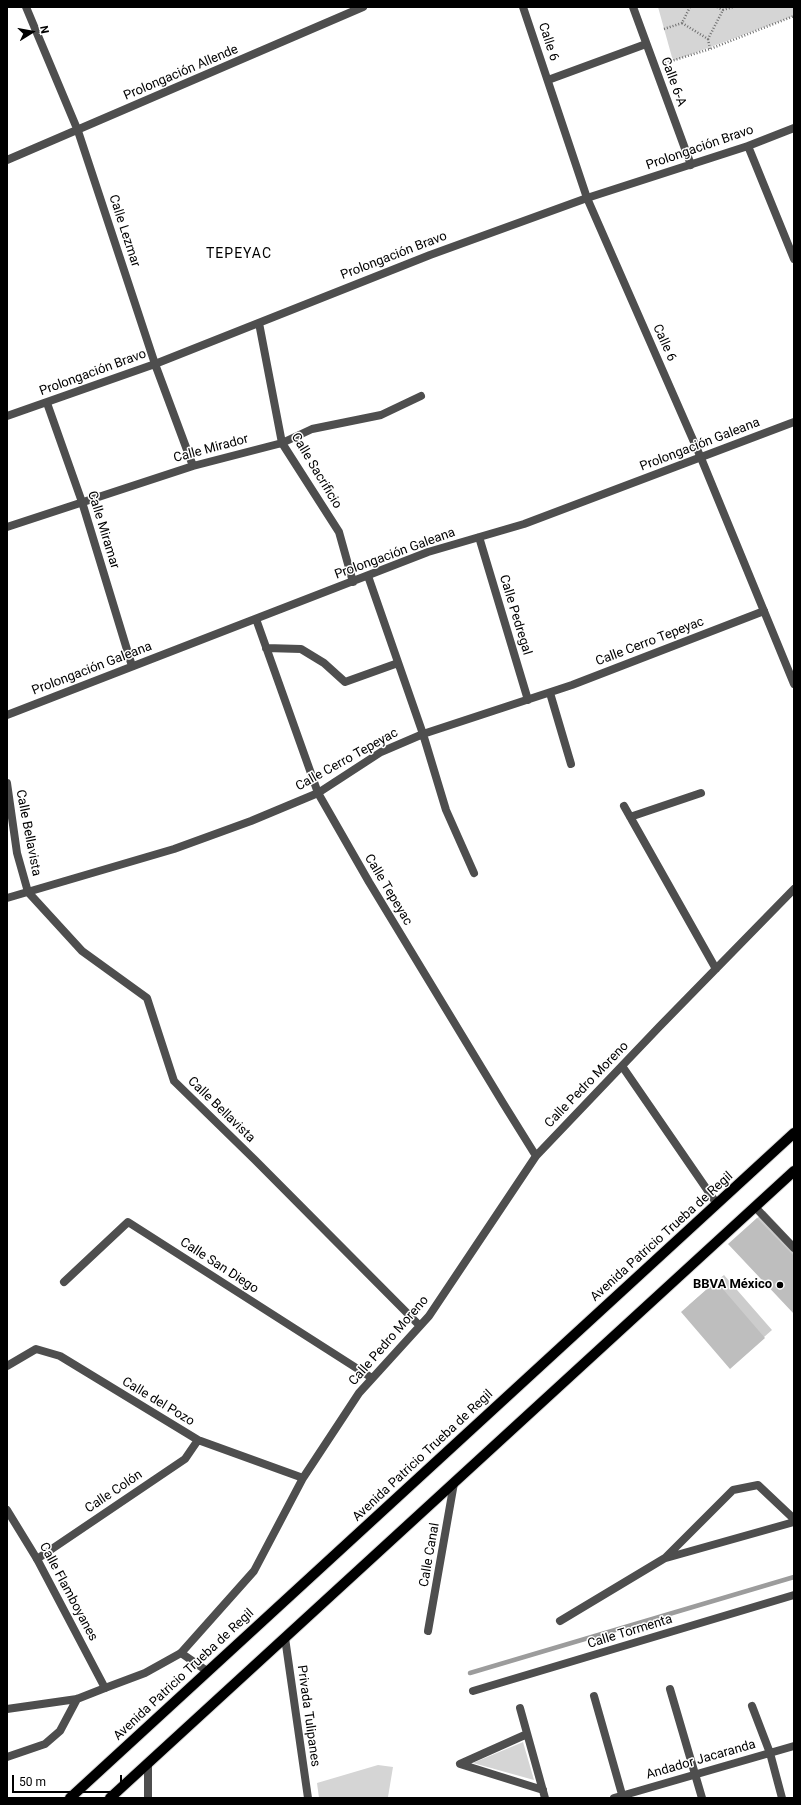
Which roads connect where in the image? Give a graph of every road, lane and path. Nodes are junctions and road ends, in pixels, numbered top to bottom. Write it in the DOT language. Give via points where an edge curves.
graph roads {
  1 [pos="26,7"];
  2 [pos="361,7"];
  3 [pos="523,7"];
  4 [pos="633,7"];
  5 [pos="690,7"];
  6 [pos="717,7"];
  7 [pos="733,7"];
  8 [pos="723,10"];
  9 [pos="794,16"];
  10 [pos="682,23"];
  11 [pos="664,29"];
  12 [pos="708,39"];
  13 [pos="646,44"];
  14 [pos="710,49"];
  15 [pos="654,67"];
  16 [pos="548,80"];
  17 [pos="794,128"];
  18 [pos="78,131"];
  19 [pos="748,146"];
  20 [pos="7,160"];
  21 [pos="691,165"];
  22 [pos="587,198"];
  23 [pos="794,259"];
  24 [pos="259,322"];
  25 [pos="155,364"];
  26 [pos="421,396"];
  27 [pos="47,402"];
  28 [pos="7,416"];
  29 [pos="794,422"];
  30 [pos="282,442"];
  31 [pos="701,458"];
  32 [pos="192,466"];
  33 [pos="82,502"];
  34 [pos="7,527"];
  35 [pos="479,537"];
  36 [pos="368,576"];
  37 [pos="353,582"];
  38 [pos="764,611"];
  39 [pos="256,619"];
  40 [pos="266,648"];
  41 [pos="398,663"];
  42 [pos="132,666"];
  43 [pos="794,684"];
  44 [pos="550,693"];
  45 [pos="528,700"];
  46 [pos="7,715"];
  47 [pos="423,734"];
  48 [pos="570,764"];
  49 [pos="7,783"];
  50 [pos="318,793"];
  51 [pos="702,793"];
  52 [pos="624,806"];
  53 [pos="630,817"];
  54 [pos="474,873"];
  55 [pos="794,889"];
  56 [pos="28,892"];
  57 [pos="7,898"];
  58 [pos="716,969"];
  59 [pos="622,1066"];
  60 [pos="794,1133"];
  61 [pos="536,1156"];
  62 [pos="794,1171"];
  63 [pos="717,1204"];
  64 [pos="756,1207"];
  65 [pos="794,1248"];
  66 [pos="64,1282"];
  67 [pos="420,1326"];
  68 [pos="7,1366"];
  69 [pos="372,1378"];
  70 [pos="198,1440"];
  71 [pos="302,1478"];
  72 [pos="454,1483"];
  73 [pos="7,1510"];
  74 [pos="794,1519"];
  75 [pos="794,1522"];
  76 [pos="664,1558"];
  77 [pos="37,1559"];
  78 [pos="794,1595"];
  79 [pos="560,1621"];
  80 [pos="428,1631"];
  81 [pos="285,1638"];
  82 [pos="182,1653"];
  83 [pos="207,1672"];
  84 [pos="104,1688"];
  85 [pos="670,1689"];
  86 [pos="473,1691"];
  87 [pos="594,1696"];
  88 [pos="77,1699"];
  89 [pos="752,1706"];
  90 [pos="520,1708"];
  91 [pos="7,1709"];
  92 [pos="527,1734"];
  93 [pos="794,1746"];
  94 [pos="770,1753"];
  95 [pos="7,1757"];
  96 [pos="148,1764"];
  97 [pos="695,1774"];
  98 [pos="544,1794"];
  99 [pos="620,1797"];
  100 [pos="70,1798"];
  101 [pos="110,1798"];
  102 [pos="148,1798"];
  103 [pos="308,1798"];
  104 [pos="702,1798"];
  105 [pos="782,1798"];
  1 -- 18 [label="street, Calle Lezmar"];
  2 -- 18 [label="street, Prolongación Allende"];
  3 -- 16 [label="street, Calle 6"];
  4 -- 13 [label="street, Calle 6-A"];
  5 -- 10 [label="path"];
  6 -- 8 [label="path"];
  7 -- 8 [label="path"];
  8 -- 12 [label="path"];
  9 -- 14 [label="path"];
  10 -- 11 [label="path"];
  10 -- 12 [label="path"];
  12 -- 14 [label="path"];
  13 -- 15 [label="street, Calle 6-A"];
  13 -- 16 [label="street"];
  14 -- 15 [label="path"];
  15 -- 21 [label="street, Calle 6-A"];
  16 -- 22 [label="street, Calle 6"];
  17 -- 19 [label="street, Prolongación Bravo"];
  18 -- 20 [label="street, Prolongación Allende"];
  18 -- 25 [label="street, Calle Lezmar"];
  19 -- 21 [label="street, Prolongación Bravo"];
  19 -- 23 [label="street"];
  21 -- 22 [label="street, Prolongación Bravo"];
  22 -- 24 [label="street, Prolongación Bravo" via="430,255"];
  22 -- 31 [label="street, Calle 6"];
  24 -- 25 [label="street, Prolongación Bravo"];
  24 -- 30 [label="street, Calle Sacrificio"];
  25 -- 27 [label="street, Prolongación Bravo"];
  25 -- 32 [label="street, Calle Lezmar"];
  26 -- 30 [label="street, Calle Mirador" via="382,414 312,429"];
  27 -- 28 [label="street, Prolongación Bravo"];
  27 -- 33 [label="street, Calle Miramar"];
  29 -- 31 [label="street, Prolongación Galeana"];
  30 -- 32 [label="street, Calle Mirador"];
  30 -- 37 [label="street, Calle Sacrificio" via="339,532"];
  31 -- 35 [label="street, Prolongación Galeana" via="524,524"];
  31 -- 38 [label="street, Calle 6"];
  32 -- 33 [label="street, Calle Mirador"];
  33 -- 34 [label="street, Calle Mirador"];
  33 -- 42 [label="street, Calle Miramar"];
  35 -- 36 [label="street, Prolongación Galeana" via="428,552"];
  35 -- 45 [label="street, Calle Pedregal"];
  36 -- 37 [label="street, Prolongación Galeana"];
  36 -- 41 [label="street"];
  37 -- 39 [label="street, Prolongación Galeana"];
  38 -- 43 [label="street, Calle 6"];
  38 -- 44 [label="street, Calle Cerro Tepeyac"];
  39 -- 40 [label="street, Calle Tepeyac"];
  39 -- 42 [label="street, Prolongación Galeana"];
  40 -- 41 [label="street" via="301,649 324,663 345,682"];
  40 -- 50 [label="street, Calle Tepeyac"];
  41 -- 47 [label="street"];
  42 -- 46 [label="street, Prolongación Galeana"];
  44 -- 45 [label="street, Calle Cerro Tepeyac"];
  44 -- 48 [label="street"];
  45 -- 47 [label="street, Calle Cerro Tepeyac"];
  47 -- 50 [label="street, Calle Cerro Tepeyac" via="381,752"];
  47 -- 54 [label="street" via="446,810"];
  49 -- 56 [label="street, Calle Bellavista" via="18,852"];
  50 -- 56 [label="street, Calle Cerro Tepeyac" via="174,849"];
  50 -- 61 [label="street, Calle Tepeyac" via="373,889"];
  51 -- 53 [label="street"];
  52 -- 53 [label="street"];
  53 -- 58 [label="street"];
  55 -- 58 [label="street, Calle Pedro Moreno"];
  56 -- 57 [label="street, Calle Cerro Tepeyac"];
  56 -- 67 [label="street, Calle Bellavista" via="82,951 147,998 174,1081"];
  58 -- 59 [label="street, Calle Pedro Moreno"];
  59 -- 61 [label="street, Calle Pedro Moreno"];
  59 -- 63 [label="street"];
  60 -- 63 [label="main road, Avenida Patricio Trueba de Regil"];
  61 -- 67 [label="street, Calle Pedro Moreno"];
  62 -- 64 [label="main road"];
  63 -- 83 [label="main road, Avenida Patricio Trueba de Regil"];
  64 -- 65 [label="street"];
  64 -- 72 [label="main road"];
  66 -- 69 [label="street, Calle San Diego" via="128,1222"];
  67 -- 69 [label="street, Calle Pedro Moreno"];
  68 -- 70 [label="street, Calle del Pozo" via="36,1349 60,1356"];
  69 -- 71 [label="street, Calle Pedro Moreno" via="359,1393"];
  70 -- 71 [label="street, Calle del Pozo"];
  70 -- 77 [label="street, Calle Colón" via="185,1458"];
  71 -- 82 [label="street, Calle Pedro Moreno" via="254,1571"];
  72 -- 80 [label="street, Calle Canal"];
  72 -- 81 [label="main road"];
  73 -- 77 [label="street, Calle Flamboyanes"];
  74 -- 76 [label="street" via="758,1485 734,1490"];
  75 -- 76 [label="street"];
  76 -- 79 [label="street"];
  77 -- 84 [label="street, Calle Flamboyanes"];
  78 -- 86 [label="street, Calle Tormenta"];
  81 -- 96 [label="main road"];
  81 -- 103 [label="street, Privada Tulipanes"];
  82 -- 83 [label="street"];
  82 -- 84 [label="street, Calle Pedro Moreno" via="145,1673"];
  83 -- 100 [label="main road, Avenida Patricio Trueba de Regil"];
  84 -- 88 [label="street, Calle Pedro Moreno"];
  85 -- 97 [label="street"];
  87 -- 99 [label="street"];
  88 -- 91 [label="street, Calle Pedro Moreno"];
  88 -- 95 [label="street" via="60,1731 45,1744"];
  89 -- 94 [label="street"];
  90 -- 92 [label="street"];
  92 -- 98 [label="street"];
  92 -- 98 [label="street" via="460,1764"];
  93 -- 94 [label="street, Andador Jacaranda"];
  94 -- 97 [label="street, Andador Jacaranda"];
  94 -- 105 [label="street"];
  96 -- 101 [label="main road"];
  96 -- 102 [label="street"];
  97 -- 99 [label="street, Andador Jacaranda"];
  97 -- 104 [label="street"];
}
